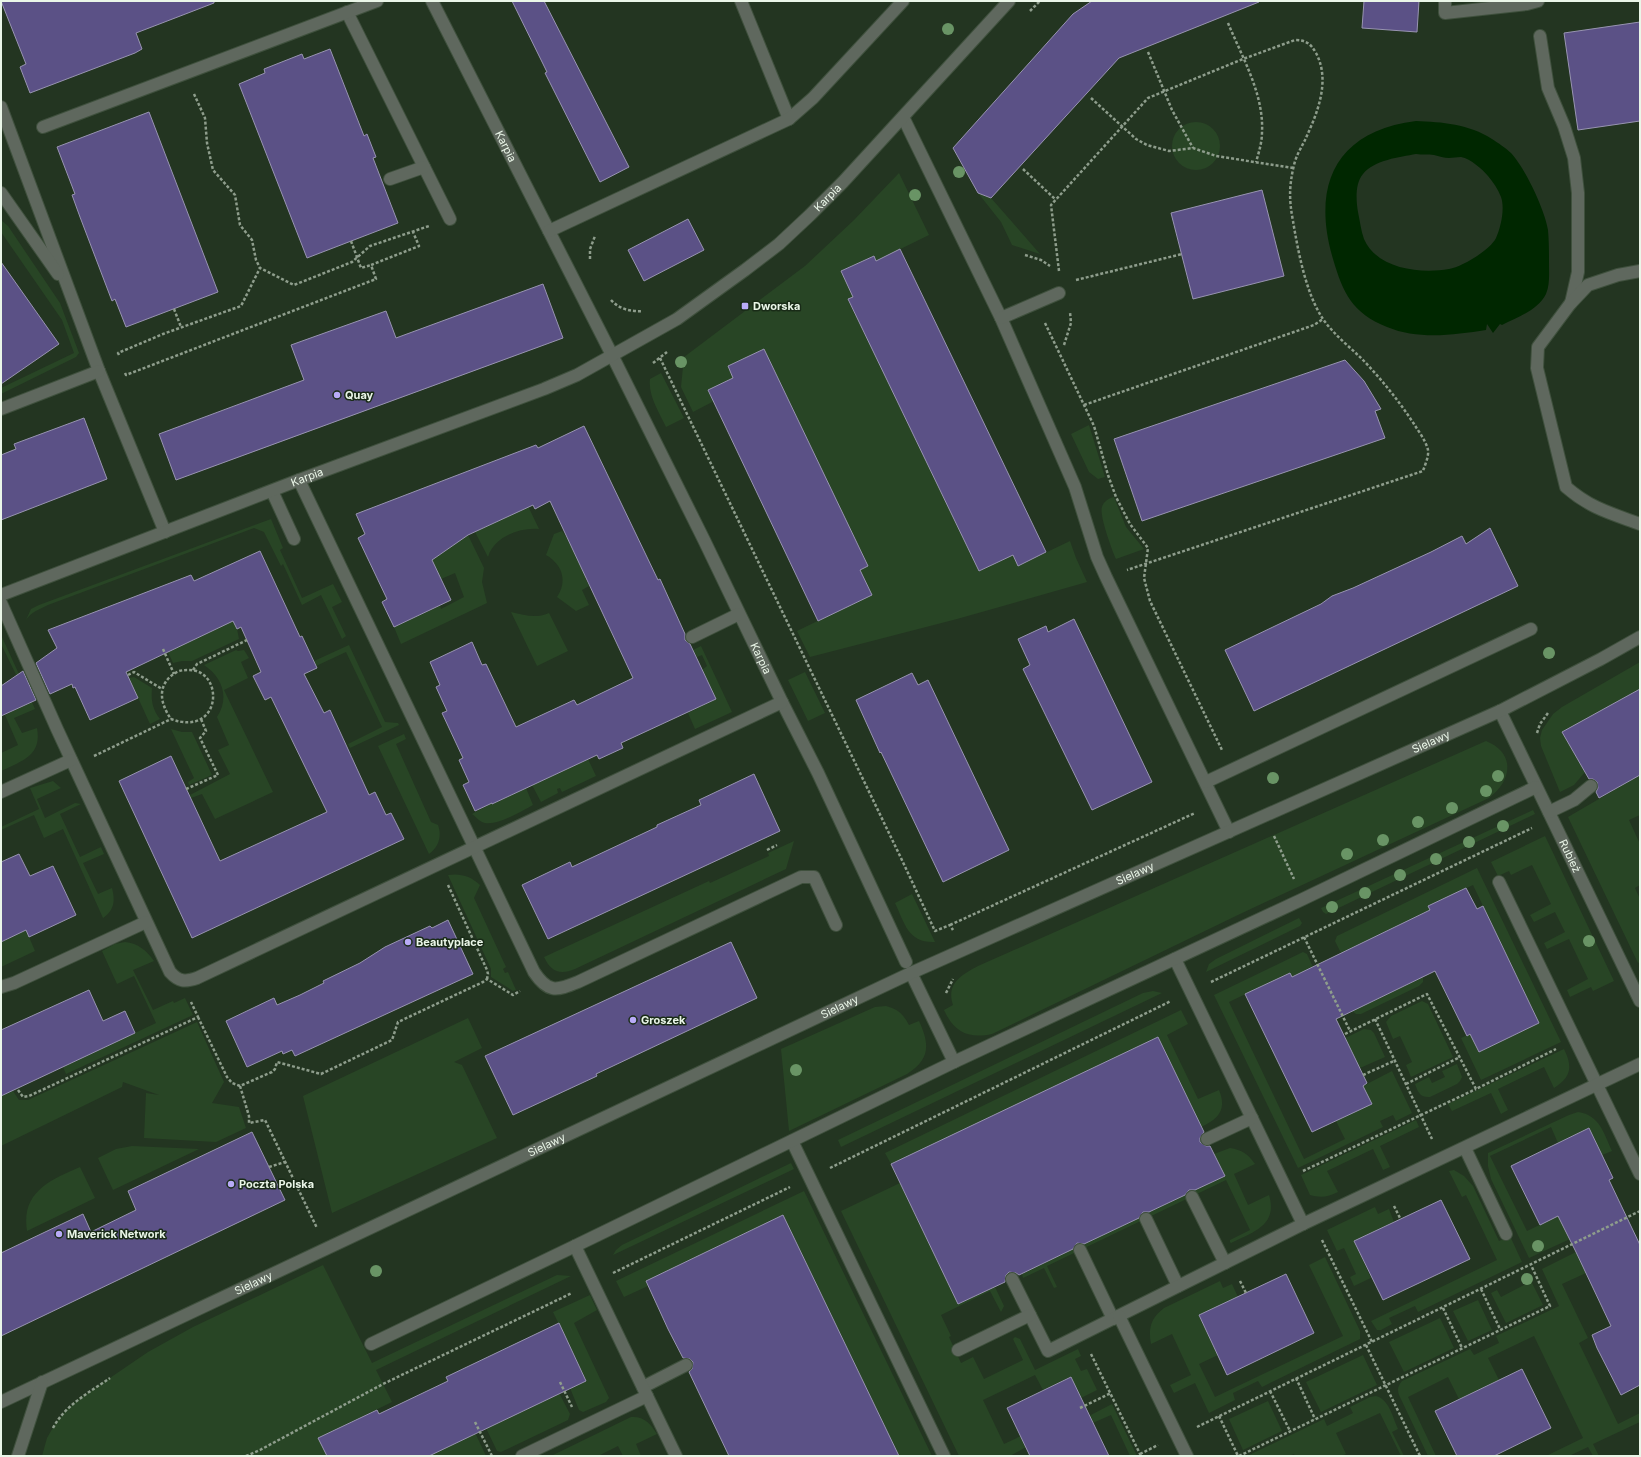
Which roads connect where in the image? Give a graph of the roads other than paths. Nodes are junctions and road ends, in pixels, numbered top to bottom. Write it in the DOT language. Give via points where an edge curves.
graph roads {
  1 [pos="377,1"];
  2 [pos="432,1"];
  3 [pos="741,1"];
  4 [pos="903,1"];
  5 [pos="1009,1"];
  6 [pos="1445,1"];
  7 [pos="1538,1"];
  8 [pos="347,12"];
  9 [pos="1540,36"];
  10 [pos="1,107"];
  11 [pos="903,117"];
  12 [pos="790,119"];
  13 [pos="43,127"];
  14 [pos="424,167"];
  15 [pos="390,179"];
  16 [pos="1,193"];
  17 [pos="450,219"];
  18 [pos="549,231"];
  19 [pos="1640,271"];
  20 [pos="68,288"];
  21 [pos="1059,293"];
  22 [pos="1570,304"];
  23 [pos="1001,318"];
  24 [pos="612,355"];
  25 [pos="99,371"];
  26 [pos="1,410"];
  27 [pos="299,480"];
  28 [pos="272,491"];
  29 [pos="1640,524"];
  30 [pos="165,532"];
  31 [pos="294,539"];
  32 [pos="1,595"];
  33 [pos="1,604"];
  34 [pos="739,614"];
  35 [pos="1531,629"];
  36 [pos="692,637"];
  37 [pos="1640,637"];
  38 [pos="782,702"];
  39 [pos="1500,711"];
  40 [pos="71,760"];
  41 [pos="1206,782"];
  42 [pos="1591,786"];
  43 [pos="1536,787"];
  44 [pos="1,792"];
  45 [pos="1548,812"];
  46 [pos="1229,832"];
  47 [pos="474,847"];
  48 [pos="1499,882"];
  49 [pos="146,922"];
  50 [pos="836,925"];
  51 [pos="1176,959"];
  52 [pos="909,968"];
  53 [pos="1,987"];
  54 [pos="1640,1001"];
  55 [pos="954,1062"];
  56 [pos="1640,1064"];
  57 [pos="1597,1085"];
  58 [pos="1252,1118"];
  59 [pos="1207,1139"];
  60 [pos="792,1141"];
  61 [pos="1465,1148"];
  62 [pos="1640,1174"];
  63 [pos="1192,1197"];
  64 [pos="1146,1219"];
  65 [pos="1308,1222"];
  66 [pos="1506,1234"];
  67 [pos="575,1246"];
  68 [pos="1080,1250"];
  69 [pos="1225,1263"];
  70 [pos="1012,1279"];
  71 [pos="1178,1286"];
  72 [pos="1030,1315"];
  73 [pos="1116,1317"];
  74 [pos="371,1344"];
  75 [pos="958,1350"];
  76 [pos="686,1365"];
  77 [pos="42,1382"];
  78 [pos="645,1391"];
  79 [pos="1,1402"];
  80 [pos="18,1456"];
  81 [pos="522,1456"];
  82 [pos="676,1456"];
  83 [pos="944,1456"];
  84 [pos="1187,1456"];
  1 -- 8 [label="street"];
  2 -- 18 [label="street, Karpia"];
  3 -- 12 [label="street"];
  4 -- 12 [label="street" via="813,98"];
  5 -- 11 [label="street, Karpia"];
  6 -- 7 [label="street" via="1445,13"];
  8 -- 13 [label="street"];
  8 -- 14 [label="street"];
  9 -- 22 [label="street" via="1548,88 1574,158 1578,193 1578,272"];
  10 -- 20 [label="street"];
  11 -- 23 [label="street"];
  11 -- 24 [label="street, Karpia" via="844,182 779,244 677,319"];
  12 -- 18 [label="street"];
  14 -- 15 [label="street"];
  14 -- 17 [label="street"];
  16 -- 20 [label="street"];
  18 -- 24 [label="street, Karpia"];
  19 -- 22 [label="street" via="1588,285"];
  20 -- 25 [label="street"];
  21 -- 23 [label="street"];
  22 -- 29 [label="street" via="1538,347 1536,368 1566,487 1594,507"];
  23 -- 41 [label="street" via="1075,487 1106,578"];
  24 -- 27 [label="street, Karpia" via="578,375 544,389"];
  24 -- 34 [label="street, Karpia"];
  25 -- 26 [label="street"];
  25 -- 30 [label="street"];
  27 -- 28 [label="street, Karpia"];
  27 -- 47 [label="street"];
  28 -- 30 [label="street, Karpia"];
  28 -- 31 [label="street"];
  30 -- 32 [label="street, Karpia"];
  33 -- 40 [label="street"];
  34 -- 36 [label="street"];
  34 -- 38 [label="street, Karpia"];
  35 -- 41 [label="street"];
  37 -- 39 [label="street, Sielawy"];
  38 -- 47 [label="street"];
  38 -- 52 [label="street, Karpia"];
  39 -- 43 [label="street, Rubież"];
  39 -- 46 [label="street, Sielawy"];
  40 -- 44 [label="street"];
  40 -- 49 [label="street"];
  41 -- 46 [label="street"];
  42 -- 45 [label="street" via="1574,800"];
  43 -- 45 [label="street, Rubież"];
  43 -- 51 [label="street"];
  45 -- 54 [label="street, Rubież"];
  46 -- 52 [label="street, Sielawy" via="962,950"];
  47 -- 49 [label="street" via="186,981 181,981 170,972"];
  47 -- 50 [label="street" via="537,976 547,987 560,988 578,982 801,877 814,877"];
  48 -- 57 [label="street"];
  49 -- 53 [label="street"];
  51 -- 55 [label="street"];
  51 -- 58 [label="street"];
  52 -- 55 [label="street, Karpia"];
  52 -- 77 [label="street, Sielawy"];
  55 -- 60 [label="street"];
  56 -- 57 [label="street"];
  57 -- 61 [label="street"];
  57 -- 62 [label="street"];
  58 -- 59 [label="street"];
  58 -- 65 [label="street"];
  60 -- 67 [label="street"];
  60 -- 83 [label="street"];
  61 -- 65 [label="street"];
  61 -- 66 [label="street"];
  63 -- 69 [label="street"];
  64 -- 71 [label="street"];
  65 -- 69 [label="street"];
  67 -- 74 [label="street"];
  67 -- 78 [label="street"];
  68 -- 73 [label="street"];
  69 -- 71 [label="street"];
  70 -- 72 [label="street"];
  71 -- 73 [label="street"];
  72 -- 73 [label="street" via="1048,1351"];
  72 -- 75 [label="street"];
  73 -- 84 [label="street"];
  76 -- 78 [label="street"];
  77 -- 79 [label="street, Sielawy"];
  77 -- 80 [label="street"];
  78 -- 81 [label="street" via="582,1427"];
  78 -- 82 [label="street"];
}
